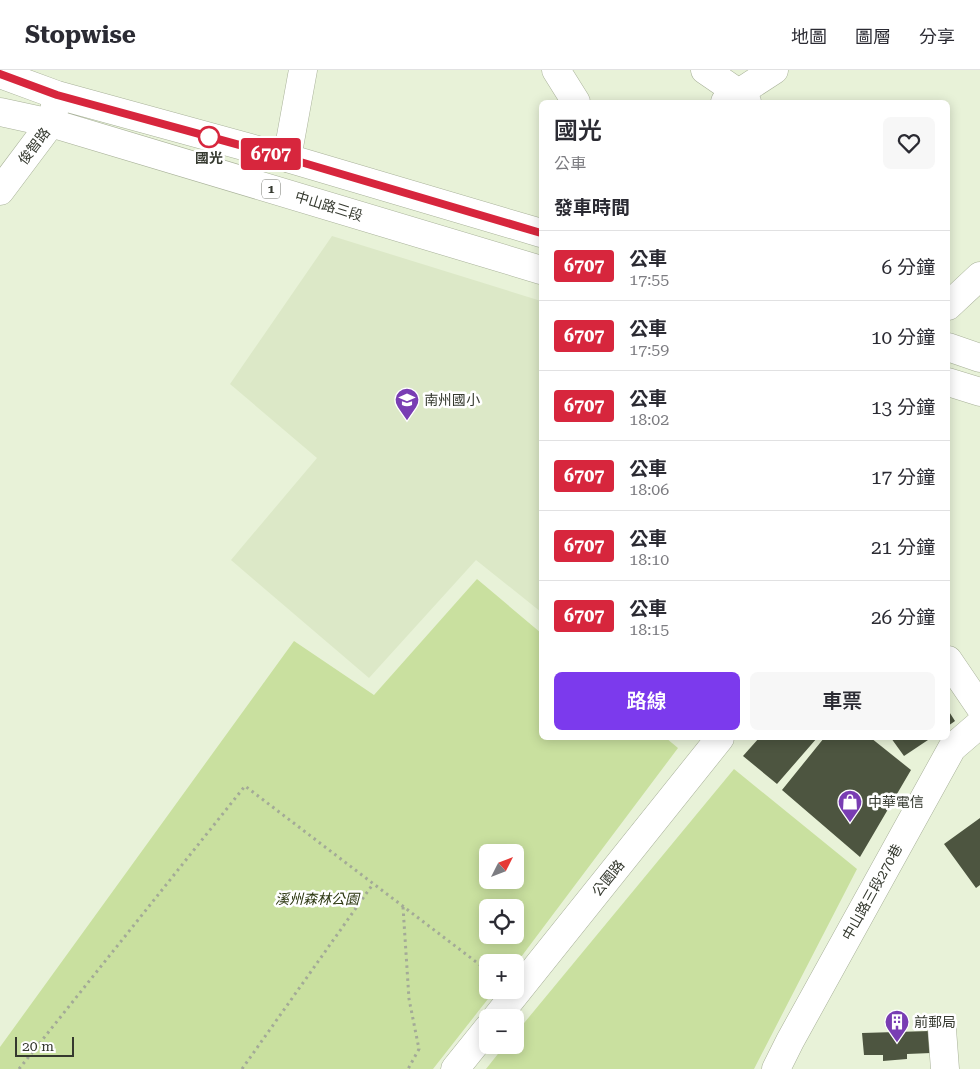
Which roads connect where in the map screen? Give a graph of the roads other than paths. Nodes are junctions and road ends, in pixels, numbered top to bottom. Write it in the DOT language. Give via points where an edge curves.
graph roads {
  1 [pos="303,70"];
  2 [pos="556,70"];
  3 [pos="705,70"];
  4 [pos="774,70"];
  5 [pos="0,74"];
  6 [pos="57,95"];
  7 [pos="575,100"];
  8 [pos="737,100"];
  9 [pos="0,112"];
  10 [pos="52,123"];
  11 [pos="287,158"];
  12 [pos="0,191"];
  13 [pos="539,232"];
  14 [pos="539,269"];
  15 [pos="980,276"];
  16 [pos="950,304"];
  17 [pos="959,348"];
  18 [pos="962,386"];
  19 [pos="950,663"];
  20 [pos="980,708"];
  21 [pos="980,724"];
  22 [pos="718,740"];
  23 [pos="503,1009"];
  24 [pos="942,1029"];
  25 [pos="479,1039"];
  26 [pos="455,1069"];
  27 [pos="776,1069"];
  28 [pos="945,1069"];
  1 -- 11 [label="main road"];
  2 -- 7 [label="main road"];
  3 -- 8 [label="main road"];
  4 -- 8 [label="main road"];
  5 -- 6 [label="main road"];
  6 -- 10 [label="main road, 俊智路"];
  6 -- 11 [label="main road"];
  9 -- 10 [label="main road, 中山路三段 / 1"];
  10 -- 12 [label="main road, 俊智路"];
  10 -- 14 [label="main road, 中山路三段 / 1"];
  11 -- 13 [label="main road"];
  15 -- 16 [label="main road"];
  17 -- 18 [label="main road"];
  19 -- 20 [label="main road"];
  21 -- 27 [label="main road, 中山路三段270巷" via="952,748"];
  22 -- 23 [label="main road, 公園路"];
  24 -- 28 [label="main road"];
  25 -- 26 [label="main road"];
}
